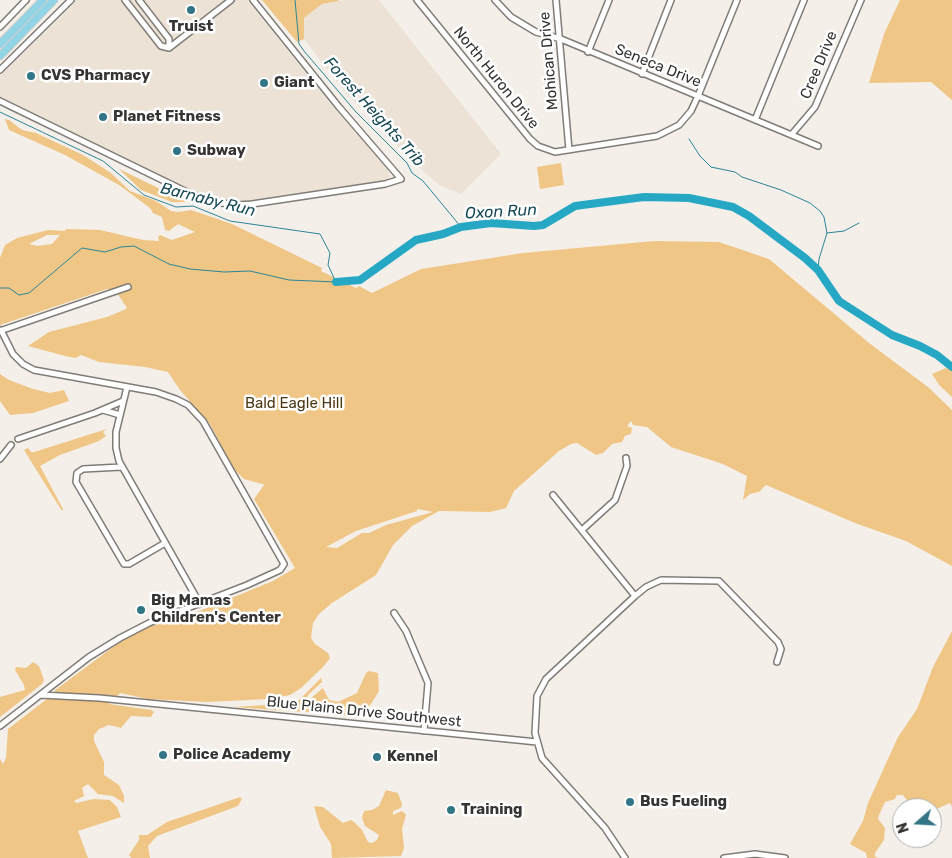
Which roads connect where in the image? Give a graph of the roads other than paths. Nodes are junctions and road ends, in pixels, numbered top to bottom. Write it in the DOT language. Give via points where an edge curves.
graph roads {
  1 [pos="26,0"];
  2 [pos="43,0"];
  3 [pos="54,0"];
  4 [pos="71,0"];
  5 [pos="124,0"];
  6 [pos="139,0"];
  7 [pos="231,0"];
  8 [pos="253,0"];
  9 [pos="417,0"];
  10 [pos="495,0"];
  11 [pos="556,0"];
  12 [pos="609,0"];
  13 [pos="671,0"];
  14 [pos="737,0"];
  15 [pos="804,0"];
  16 [pos="861,0"];
  17 [pos="0,27"];
  18 [pos="9,34"];
  19 [pos="0,36"];
  20 [pos="561,39"];
  21 [pos="0,44"];
  22 [pos="168,48"];
  23 [pos="588,52"];
  24 [pos="14,56"];
  25 [pos="0,57"];
  26 [pos="0,70"];
  27 [pos="642,74"];
  28 [pos="698,96"];
  29 [pos="0,101"];
  30 [pos="755,120"];
  31 [pos="792,134"];
  32 [pos="818,146"];
  33 [pos="569,150"];
  34 [pos="128,287"];
  35 [pos="0,330"];
  36 [pos="127,387"];
  37 [pos="124,401"];
  38 [pos="104,410"];
  39 [pos="120,415"];
  40 [pos="18,440"];
  41 [pos="11,446"];
  42 [pos="626,458"];
  43 [pos="0,459"];
  44 [pos="122,467"];
  45 [pos="554,495"];
  46 [pos="582,530"];
  47 [pos="165,543"];
  48 [pos="635,596"];
  49 [pos="200,604"];
  50 [pos="394,613"];
  51 [pos="777,662"];
  52 [pos="41,695"];
  53 [pos="0,726"];
  54 [pos="424,731"];
  55 [pos="537,742"];
  56 [pos="625,858"];
  57 [pos="724,858"];
  58 [pos="785,858"];
  1 -- 17 [label="street"];
  2 -- 18 [label="main road"];
  3 -- 25 [label="main road"];
  4 -- 24 [label="street"];
  5 -- 22 [label="street" via="161,46"];
  6 -- 22 [label="street" via="169,39"];
  7 -- 22 [label="street"];
  8 -- 29 [label="street" via="338,107 401,179 252,204 224,203 189,193"];
  9 -- 33 [label="street, North Huron Drive" via="530,139 547,150"];
  10 -- 20 [label="street, Seneca Drive" via="519,23"];
  11 -- 20 [label="street, Mohican Drive"];
  12 -- 23 [label="street"];
  13 -- 27 [label="street"];
  14 -- 28 [label="street, North Huron Drive"];
  15 -- 30 [label="street"];
  16 -- 31 [label="street, Cree Drive" via="820,99"];
  18 -- 19 [label="main road"];
  18 -- 21 [label="main road"];
  20 -- 23 [label="street, Seneca Drive"];
  20 -- 33 [label="street, Mohican Drive"];
  23 -- 27 [label="street, Seneca Drive"];
  24 -- 25 [label="street"];
  24 -- 26 [label="street"];
  27 -- 28 [label="street, Seneca Drive"];
  28 -- 30 [label="street, Seneca Drive"];
  28 -- 33 [label="street, North Huron Drive" via="686,118 664,134"];
  30 -- 31 [label="street, Seneca Drive"];
  31 -- 32 [label="street, Seneca Drive"];
  34 -- 35 [label="street"];
  35 -- 36 [label="street" via="13,354 31,368"];
  36 -- 37 [label="street"];
  36 -- 49 [label="street" via="176,399 198,415 283,562 280,570"];
  37 -- 38 [label="street"];
  37 -- 39 [label="street"];
  38 -- 39 [label="street"];
  38 -- 40 [label="street"];
  39 -- 44 [label="street" via="116,440"];
  41 -- 43 [label="street"];
  42 -- 46 [label="street" via="627,466 616,500"];
  44 -- 47 [label="street"];
  44 -- 47 [label="street" via="82,470 76,475 76,482 124,564"];
  45 -- 46 [label="street"];
  46 -- 48 [label="street"];
  47 -- 49 [label="street"];
  48 -- 51 [label="street" via="661,580 719,581 778,642 781,648"];
  48 -- 55 [label="street" via="542,684 537,696"];
  49 -- 52 [label="street" via="120,638 85,660"];
  50 -- 54 [label="street" via="406,631 428,683"];
  52 -- 53 [label="street"];
  52 -- 54 [label="street, Blue Plains Drive Southwest" via="90,697"];
  54 -- 55 [label="street, Blue Plains Drive Southwest"];
  55 -- 56 [label="street" via="545,764 605,828"];
  57 -- 58 [label="street" via="755,854"];
}
